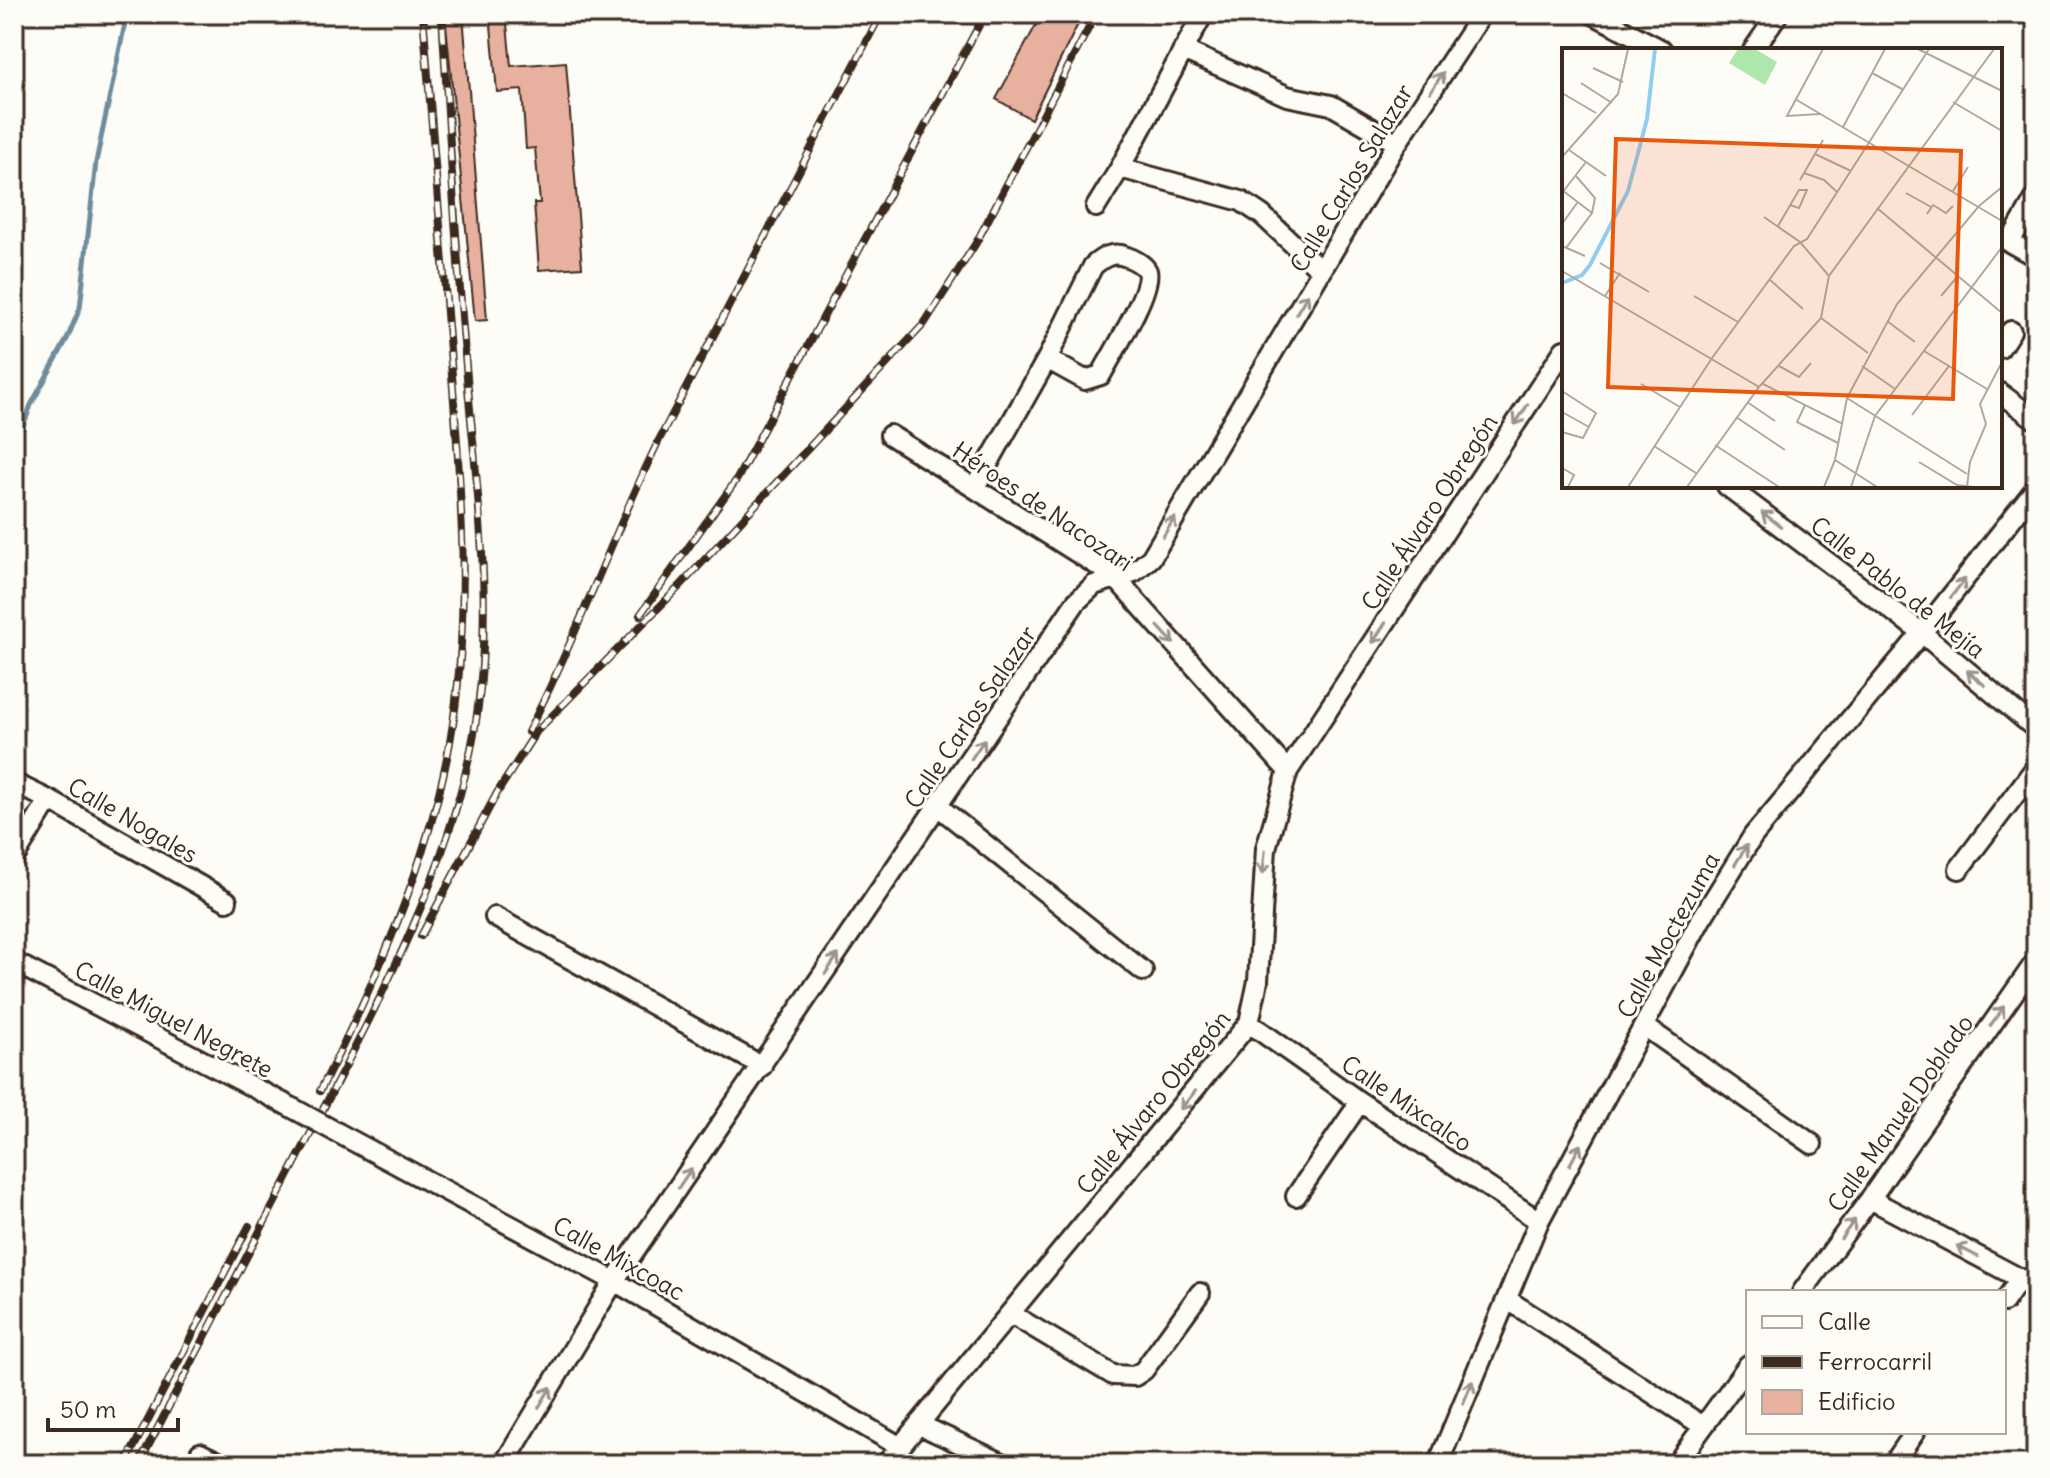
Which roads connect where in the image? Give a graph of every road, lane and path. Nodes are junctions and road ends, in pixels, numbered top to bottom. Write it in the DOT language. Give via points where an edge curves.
graph roads {
  1 [pos="1203,14"];
  2 [pos="1482,14"];
  3 [pos="1593,14"];
  4 [pos="1778,14"];
  5 [pos="1658,48"];
  6 [pos="1754,48"];
  7 [pos="1183,50"];
  8 [pos="1397,143"];
  9 [pos="1120,168"];
  10 [pos="2036,197"];
  11 [pos="1096,207"];
  12 [pos="2005,240"];
  13 [pos="2036,257"];
  14 [pos="1322,271"];
  15 [pos="2011,331"];
  16 [pos="2002,345"];
  17 [pos="1562,357"];
  18 [pos="1047,359"];
  19 [pos="2002,394"];
  20 [pos="2036,420"];
  21 [pos="890,435"];
  22 [pos="975,487"];
  23 [pos="1730,488"];
  24 [pos="2036,488"];
  25 [pos="1114,576"];
  26 [pos="1922,633"];
  27 [pos="2036,729"];
  28 [pos="2036,767"];
  29 [pos="1288,771"];
  30 [pos="14,783"];
  31 [pos="49,800"];
  32 [pos="939,807"];
  33 [pos="14,858"];
  34 [pos="1959,869"];
  35 [pos="227,901"];
  36 [pos="495,917"];
  37 [pos="2036,961"];
  38 [pos="14,962"];
  39 [pos="1143,971"];
  40 [pos="1249,1023"];
  41 [pos="1644,1026"];
  42 [pos="762,1066"];
  43 [pos="1360,1102"];
  44 [pos="312,1119"];
  45 [pos="1812,1144"];
  46 [pos="1296,1196"];
  47 [pos="1870,1199"];
  48 [pos="1539,1221"];
  49 [pos="614,1281"];
  50 [pos="2028,1283"];
  51 [pos="1803,1290"];
  52 [pos="1200,1293"];
  53 [pos="1508,1300"];
  54 [pos="2006,1300"];
  55 [pos="1011,1314"];
  56 [pos="1746,1368"];
  57 [pos="920,1425"];
  58 [pos="1703,1426"];
  59 [pos="1914,1434"];
  60 [pos="899,1446"];
  61 [pos="200,1453"];
  62 [pos="223,1464"];
  63 [pos="504,1464"];
  64 [pos="886,1464"];
  65 [pos="1004,1464"];
  66 [pos="1438,1464"];
  67 [pos="1676,1464"];
  68 [pos="1893,1464"];
  1 -- 7 [label="street"];
  8 -- 2 [label="street, Calle Carlos Salazar, one-way"];
  3 -- 5 [label="street"];
  4 -- 6 [label="street"];
  7 -- 8 [label="street" via="1287,96 1331,105"];
  7 -- 9 [label="street"];
  8 -- 14 [label="street, Calle Carlos Salazar"];
  9 -- 11 [label="street"];
  9 -- 14 [label="street" via="1241,201"];
  10 -- 12 [label="street"];
  12 -- 13 [label="street"];
  25 -- 14 [label="street, Calle Carlos Salazar, one-way" via="1134,572 1151,558"];
  15 -- 16 [label="street"];
  17 -- 29 [label="street, Calle Álvaro Obregón, one-way"];
  18 -- 18 [label="street" via="1093,266 1115,254 1145,267 1144,291 1101,375 1085,380"];
  18 -- 22 [label="street"];
  19 -- 20 [label="street"];
  21 -- 22 [label="street, Héroes de Nacozari"];
  22 -- 25 [label="street, Héroes de Nacozari"];
  26 -- 23 [label="street, Calle Pablo de Mejía, one-way"];
  26 -- 24 [label="street, Calle Moctezuma, one-way"];
  25 -- 29 [label="street, Héroes de Nacozari, one-way"];
  32 -- 25 [label="street, Calle Carlos Salazar, one-way" via="1076,602"];
  27 -- 26 [label="street, Calle Pablo de Mejía, one-way"];
  41 -- 26 [label="street, Calle Moctezuma, one-way" via="1753,836"];
  28 -- 34 [label="street"];
  29 -- 40 [label="street, Calle Álvaro Obregón, one-way" via="1266,848 1258,981"];
  30 -- 31 [label="street, Calle Nogales"];
  31 -- 33 [label="street"];
  31 -- 35 [label="street, Calle Nogales"];
  32 -- 39 [label="street"];
  42 -- 32 [label="street, Calle Carlos Salazar, one-way"];
  36 -- 42 [label="street"];
  47 -- 37 [label="street, Calle Manuel Doblado, one-way"];
  38 -- 44 [label="street, Calle Miguel Negrete, bridge"];
  40 -- 43 [label="street, Calle Mixcalco"];
  40 -- 55 [label="street, Calle Álvaro Obregón, one-way"];
  41 -- 45 [label="street"];
  48 -- 41 [label="street, Calle Moctezuma, one-way"];
  49 -- 42 [label="street, Calle Carlos Salazar, one-way"];
  43 -- 46 [label="street"];
  43 -- 48 [label="street, Calle Mixcalco"];
  44 -- 49 [label="street, Calle Mixcoac, bridge"];
  50 -- 47 [label="street, one-way"];
  51 -- 47 [label="street, Calle Manuel Doblado, one-way"];
  48 -- 53 [label="street, Calle Moctezuma"];
  49 -- 60 [label="street, Calle Mixcoac"];
  63 -- 49 [label="street, Calle Carlos Salazar, one-way"];
  50 -- 54 [label="street"];
  52 -- 55 [label="street" via="1135,1376 1113,1375"];
  53 -- 58 [label="street"];
  66 -- 53 [label="street, Calle Moctezuma, one-way"];
  55 -- 57 [label="street, Calle Álvaro Obregón"];
  56 -- 58 [label="street"];
  57 -- 60 [label="street, Calle Álvaro Obregón"];
  57 -- 65 [label="street"];
  58 -- 67 [label="street"];
  59 -- 68 [label="street"];
  60 -- 64 [label="street, Calle Álvaro Obregón"];
  61 -- 62 [label="street"];
}
